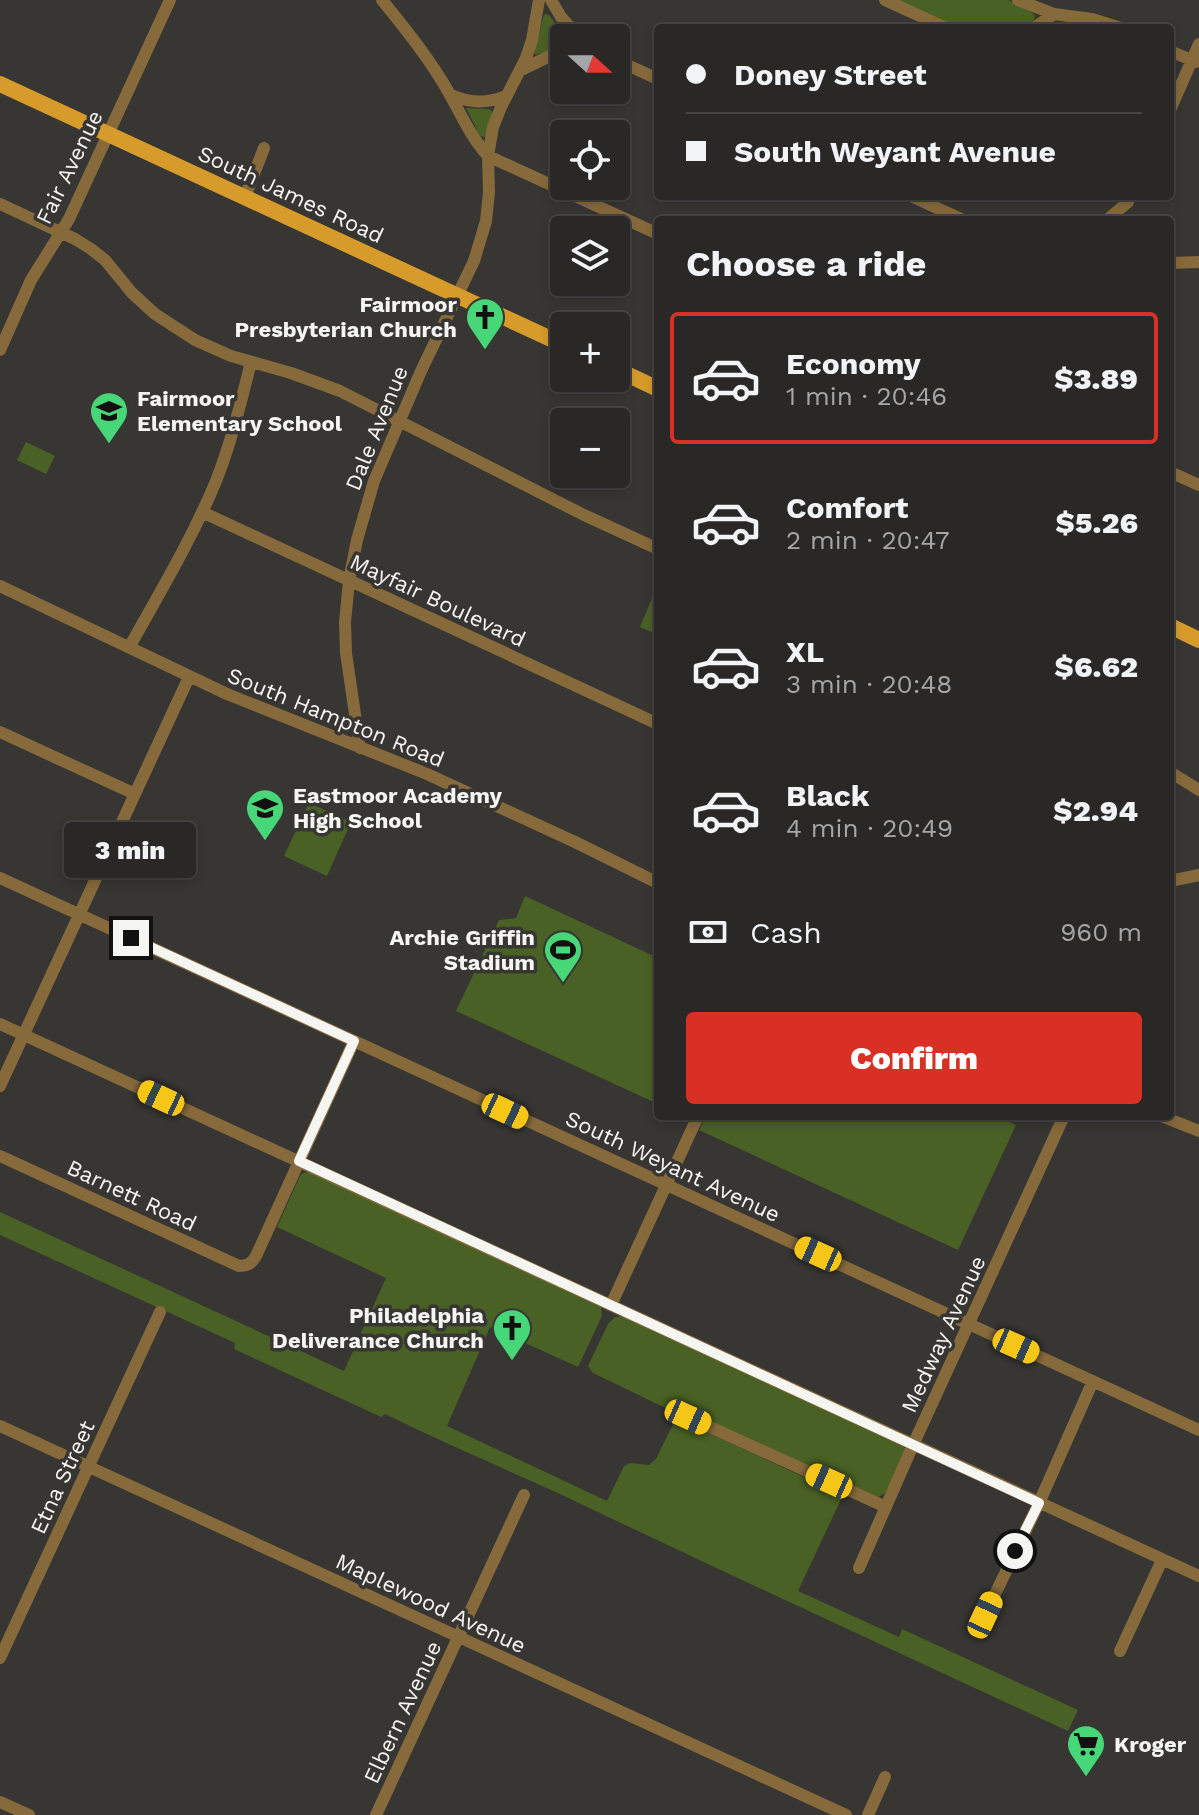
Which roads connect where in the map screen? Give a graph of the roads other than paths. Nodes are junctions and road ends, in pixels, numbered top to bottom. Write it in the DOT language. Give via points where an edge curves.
graph roads {
  1 [pos="170,0"];
  2 [pos="382,0"];
  3 [pos="539,0"];
  4 [pos="551,0"];
  5 [pos="885,0"];
  6 [pos="1018,0"];
  7 [pos="1054,14"];
  8 [pos="567,24"];
  9 [pos="937,24"];
  10 [pos="1040,24"];
  11 [pos="1108,24"];
  12 [pos="1199,44"];
  13 [pos="1174,53"];
  14 [pos="550,56"];
  15 [pos="1195,62"];
  16 [pos="630,66"];
  17 [pos="521,70"];
  18 [pos="654,77"];
  19 [pos="0,84"];
  20 [pos="451,95"];
  21 [pos="506,96"];
  22 [pos="1174,102"];
  23 [pos="108,135"];
  24 [pos="264,148"];
  25 [pos="488,156"];
  26 [pos="245,197"];
  27 [pos="920,200"];
  28 [pos="1128,200"];
  29 [pos="0,204"];
  30 [pos="954,216"];
  31 [pos="1111,216"];
  32 [pos="654,232"];
  33 [pos="62,233"];
  34 [pos="1199,262"];
  35 [pos="1174,263"];
  36 [pos="458,295"];
  37 [pos="0,315"];
  38 [pos="13,321"];
  39 [pos="550,338"];
  40 [pos="0,350"];
  41 [pos="251,362"];
  42 [pos="630,375"];
  43 [pos="654,385"];
  44 [pos="399,422"];
  45 [pos="1174,474"];
  46 [pos="1199,485"];
  47 [pos="202,512"];
  48 [pos="654,547"];
  49 [pos="349,581"];
  50 [pos="0,586"];
  51 [pos="1174,628"];
  52 [pos="1199,640"];
  53 [pos="130,646"];
  54 [pos="189,677"];
  55 [pos="654,722"];
  56 [pos="0,732"];
  57 [pos="360,748"];
  58 [pos="1174,774"];
  59 [pos="1199,790"];
  60 [pos="135,794"];
  61 [pos="1199,875"];
  62 [pos="0,878"];
  63 [pos="1174,880"];
  64 [pos="654,881"];
  65 [pos="79,914"];
  66 [pos="0,1024"];
  67 [pos="24,1035"];
  68 [pos="354,1041"];
  69 [pos="0,1086"];
  70 [pos="696,1120"];
  71 [pos="1062,1120"];
  72 [pos="1171,1120"];
  73 [pos="1199,1131"];
  74 [pos="0,1156"];
  75 [pos="299,1161"];
  76 [pos="666,1185"];
  77 [pos="611,1305"];
  78 [pos="160,1312"];
  79 [pos="970,1325"];
  80 [pos="1093,1381"];
  81 [pos="688,1417"];
  82 [pos="0,1426"];
  83 [pos="1199,1430"];
  84 [pos="913,1445"];
  85 [pos="89,1467"];
  86 [pos="524,1495"];
  87 [pos="1039,1503"];
  88 [pos="886,1507"];
  89 [pos="1162,1560"];
  90 [pos="859,1568"];
  91 [pos="1199,1576"];
  92 [pos="985,1615"];
  93 [pos="459,1637"];
  94 [pos="1120,1651"];
  95 [pos="0,1658"];
  96 [pos="885,1777"];
  97 [pos="0,1802"];
  98 [pos="29,1815"];
  99 [pos="376,1815"];
  100 [pos="846,1815"];
  101 [pos="868,1815"];
  1 -- 23 [label="street, Fair Avenue"];
  2 -- 20 [label="street"];
  3 -- 17 [label="street, Dale Avenue"];
  4 -- 8 [label="street"];
  5 -- 9 [label="street"];
  6 -- 7 [label="street"];
  7 -- 10 [label="street"];
  7 -- 11 [label="street"];
  12 -- 15 [label="street"];
  13 -- 15 [label="street"];
  14 -- 17 [label="street"];
  15 -- 22 [label="street"];
  16 -- 18 [label="street"];
  17 -- 21 [label="street, Dale Avenue"];
  19 -- 23 [label="main road, South James Road"];
  20 -- 21 [label="street" via="480,103"];
  20 -- 25 [label="street"];
  21 -- 25 [label="street, Dale Avenue"];
  23 -- 26 [label="main road, South James Road"];
  23 -- 33 [label="street, Fair Avenue"];
  24 -- 26 [label="street"];
  25 -- 32 [label="street"];
  25 -- 36 [label="street, Dale Avenue" via="486,221"];
  26 -- 36 [label="main road, South James Road"];
  27 -- 30 [label="street"];
  28 -- 31 [label="street"];
  29 -- 33 [label="street"];
  33 -- 38 [label="street, Fair Avenue" via="38,265"];
  33 -- 41 [label="street" via="105,260 163,320 202,344"];
  34 -- 35 [label="street"];
  36 -- 39 [label="main road, South James Road"];
  36 -- 44 [label="street, Dale Avenue"];
  37 -- 38 [label="street"];
  38 -- 40 [label="street, Fair Avenue"];
  41 -- 44 [label="street" via="340,391"];
  41 -- 47 [label="street"];
  42 -- 43 [label="main road"];
  44 -- 48 [label="street"];
  44 -- 49 [label="street, Dale Avenue" via="368,497"];
  45 -- 46 [label="street"];
  47 -- 49 [label="street, Mayfair Boulevard"];
  47 -- 53 [label="street"];
  49 -- 55 [label="street, Mayfair Boulevard"];
  49 -- 57 [label="street, Dale Avenue" via="346,653"];
  50 -- 53 [label="street, South Hampton Road"];
  51 -- 52 [label="main road"];
  53 -- 54 [label="street, South Hampton Road"];
  54 -- 57 [label="street, South Hampton Road"];
  54 -- 60 [label="street"];
  56 -- 60 [label="street"];
  57 -- 64 [label="street, South Hampton Road"];
  58 -- 59 [label="street"];
  60 -- 65 [label="street"];
  61 -- 63 [label="street"];
  62 -- 65 [label="street, South Weyant Avenue"];
  65 -- 67 [label="street"];
  65 -- 68 [label="street, South Weyant Avenue"];
  66 -- 67 [label="street"];
  67 -- 69 [label="street"];
  67 -- 75 [label="street"];
  68 -- 75 [label="street"];
  68 -- 76 [label="street, South Weyant Avenue"];
  70 -- 76 [label="street"];
  71 -- 79 [label="street, Medway Avenue"];
  72 -- 73 [label="street"];
  74 -- 75 [label="street, Barnett Road" via="239,1266 256,1256"];
  75 -- 77 [label="street"];
  76 -- 77 [label="street"];
  76 -- 79 [label="street, South Weyant Avenue"];
  77 -- 84 [label="street"];
  78 -- 85 [label="street, Etna Street"];
  79 -- 80 [label="street, South Weyant Avenue"];
  79 -- 84 [label="street, Medway Avenue"];
  80 -- 83 [label="street, South Weyant Avenue"];
  80 -- 87 [label="street"];
  81 -- 88 [label="street"];
  82 -- 85 [label="street, Maplewood Avenue"];
  84 -- 87 [label="street"];
  84 -- 88 [label="street, Medway Avenue"];
  85 -- 93 [label="street, Maplewood Avenue"];
  85 -- 95 [label="street, Etna Street"];
  86 -- 93 [label="street, Elbern Avenue"];
  87 -- 89 [label="street"];
  87 -- 92 [label="street"];
  88 -- 90 [label="street, Medway Avenue"];
  89 -- 91 [label="street"];
  89 -- 94 [label="street"];
  93 -- 99 [label="street, Elbern Avenue"];
  93 -- 100 [label="street, Maplewood Avenue"];
  96 -- 101 [label="street"];
  97 -- 98 [label="street"];
}
